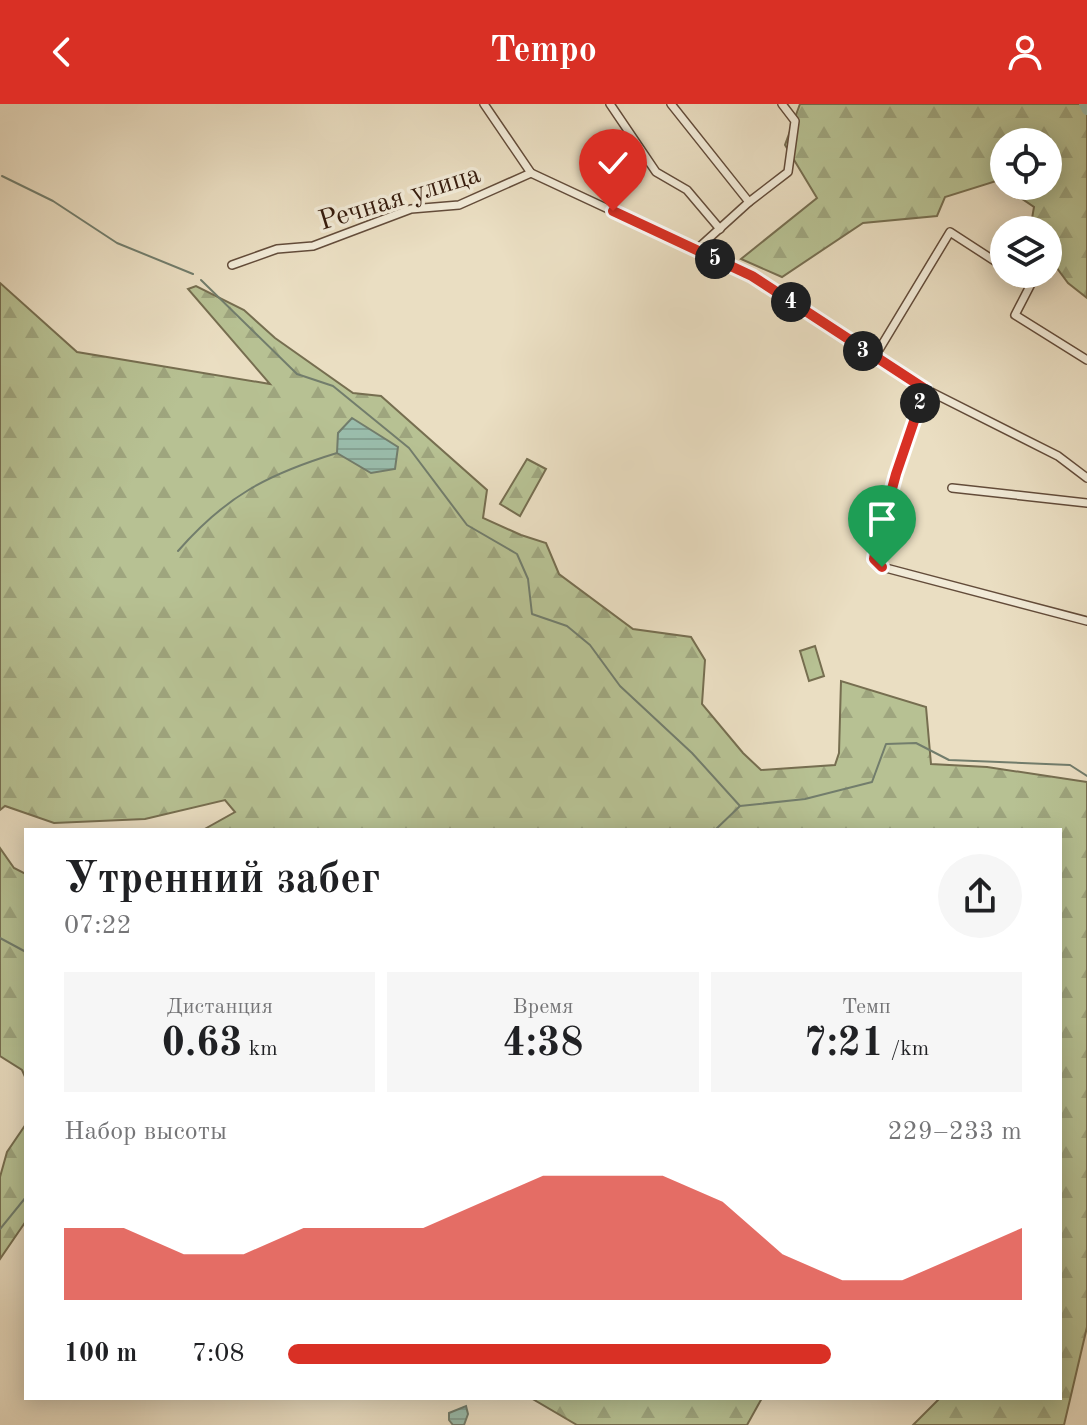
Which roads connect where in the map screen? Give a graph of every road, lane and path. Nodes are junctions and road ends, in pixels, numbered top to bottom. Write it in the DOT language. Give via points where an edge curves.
graph roads {
  1 [pos="484,104"];
  2 [pos="610,104"];
  3 [pos="671,104"];
  4 [pos="782,104"];
  5 [pos="531,173"];
  6 [pos="749,202"];
  7 [pos="720,229"];
  8 [pos="696,250"];
  9 [pos="990,258"];
  10 [pos="232,265"];
  11 [pos="1029,288"];
  12 [pos="874,358"];
  13 [pos="1087,360"];
  14 [pos="925,389"];
  15 [pos="1087,477"];
  16 [pos="952,488"];
  17 [pos="1087,503"];
  18 [pos="1087,621"];
  1 -- 5 [label="street"];
  2 -- 7 [label="street" via="656,172 687,190"];
  3 -- 6 [label="street"];
  4 -- 6 [label="street" via="795,121 788,172"];
  5 -- 8 [label="street"];
  5 -- 10 [label="street, Речная улица" via="459,205 411,209 313,246 277,249"];
  6 -- 7 [label="street"];
  7 -- 8 [label="street"];
  8 -- 12 [label="street" via="752,276"];
  9 -- 12 [label="street" via="950,232"];
  11 -- 13 [label="street" via="1015,315"];
  12 -- 14 [label="street"];
  14 -- 15 [label="street" via="1058,456"];
  14 -- 18 [label="street" via="874,559 882,567"];
  16 -- 17 [label="street"];
}
